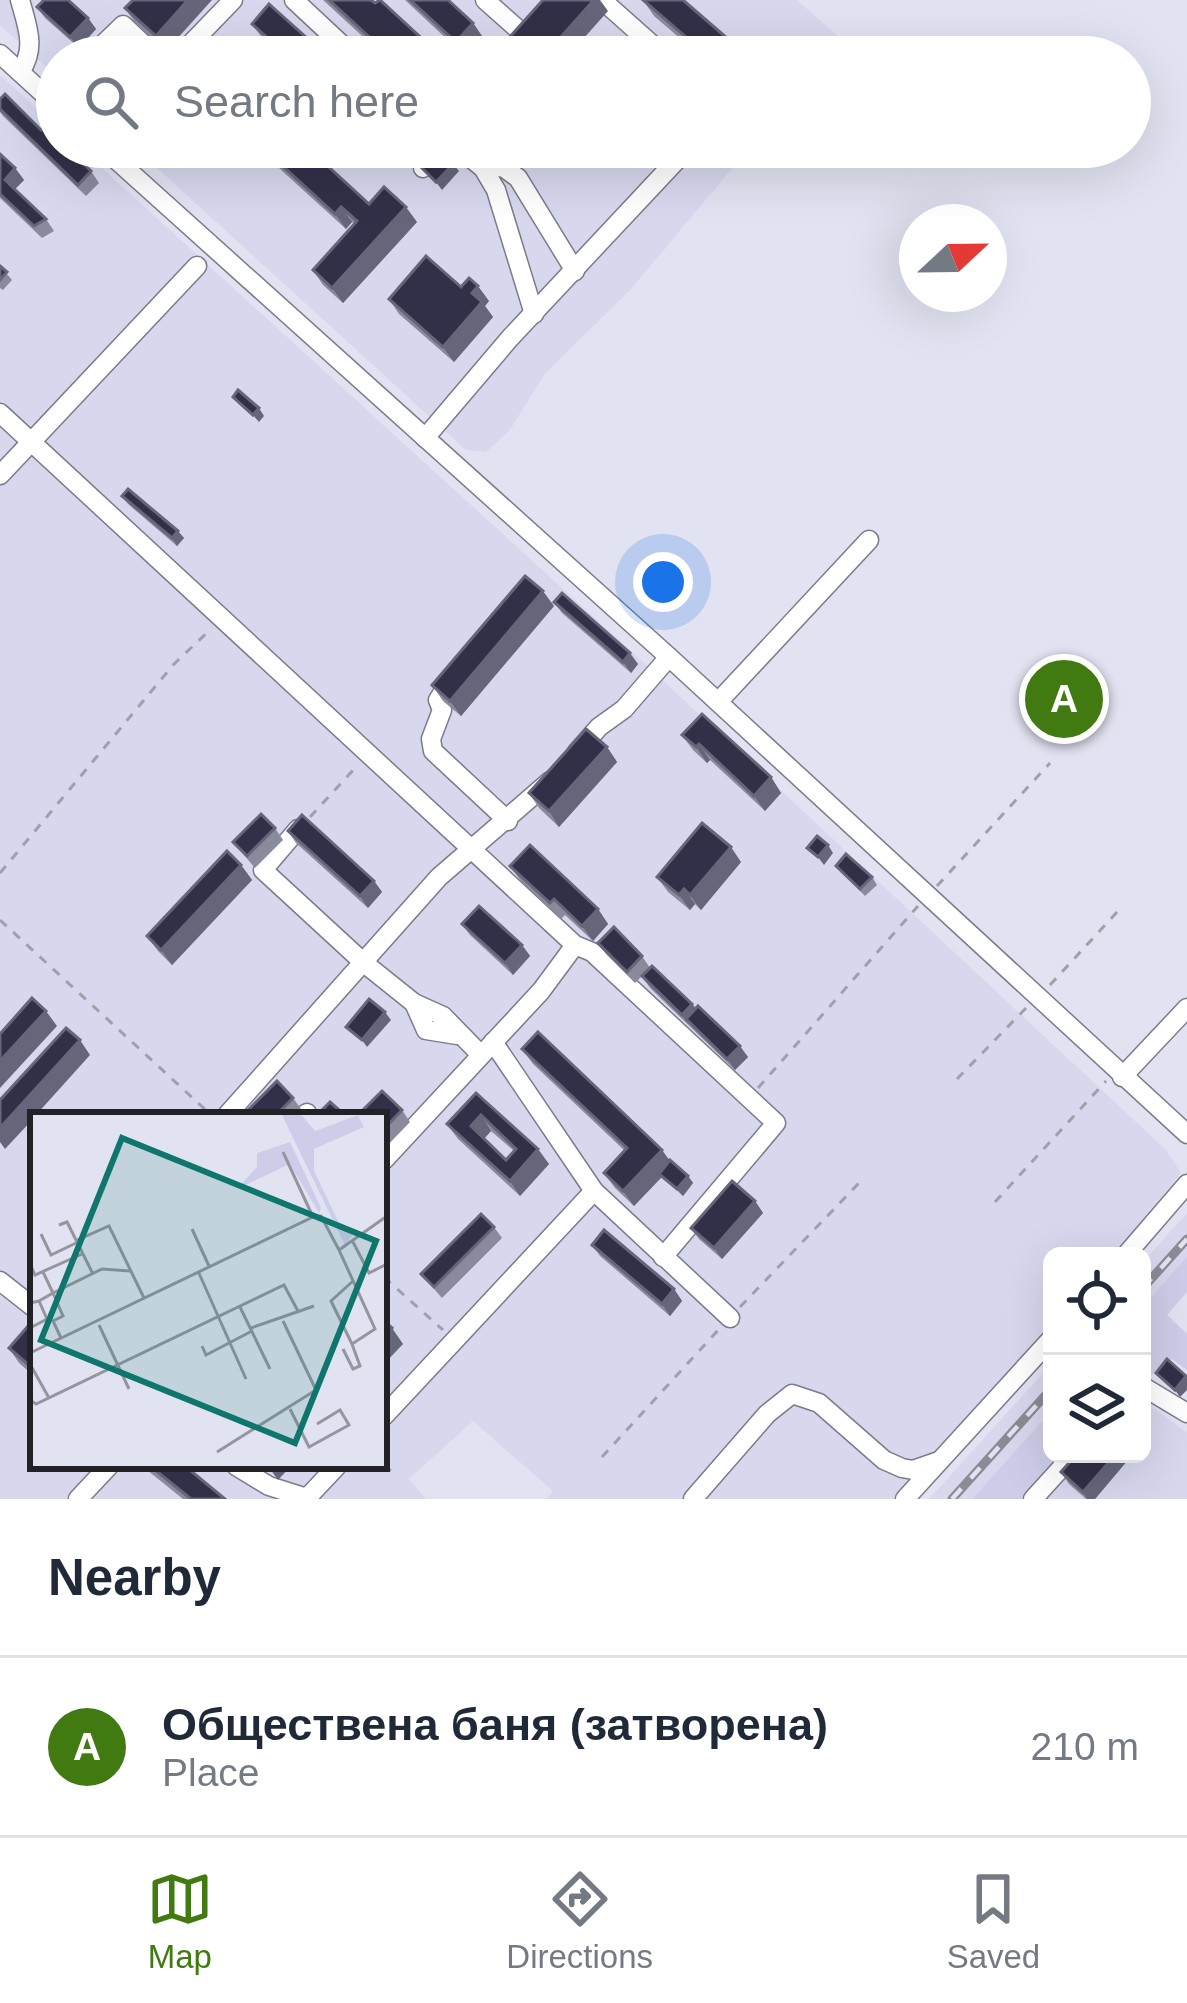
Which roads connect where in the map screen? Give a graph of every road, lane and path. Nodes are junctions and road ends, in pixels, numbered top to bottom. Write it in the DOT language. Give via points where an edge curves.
graph roads {
  1 [pos="20,0"];
  2 [pos="233,0"];
  3 [pos="294,0"];
  4 [pos="485,0"];
  5 [pos="602,0"];
  6 [pos="534,16"];
  7 [pos="112,36"];
  8 [pos="135,36"];
  9 [pos="198,36"];
  10 [pos="333,36"];
  11 [pos="514,36"];
  12 [pos="518,36"];
  13 [pos="642,36"];
  14 [pos="0,54"];
  15 [pos="20,72"];
  16 [pos="36,84"];
  17 [pos="125,168"];
  18 [pos="483,168"];
  19 [pos="503,168"];
  20 [pos="670,168"];
  21 [pos="197,266"];
  22 [pos="575,271"];
  23 [pos="534,314"];
  24 [pos="0,413"];
  25 [pos="425,438"];
  26 [pos="31,441"];
  27 [pos="0,475"];
  28 [pos="869,540"];
  29 [pos="222,618"];
  30 [pos="669,657"];
  31 [pos="448,684"];
  32 [pos="718,702"];
  33 [pos="370,753"];
  34 [pos="1050,763"];
  35 [pos="508,821"];
  36 [pos="298,830"];
  37 [pos="470,850"];
  38 [pos="0,873"];
  39 [pos="928,896"];
  40 [pos="0,920"];
  41 [pos="575,945"];
  42 [pos="364,963"];
  43 [pos="1187,1008"];
  44 [pos="487,1048"];
  45 [pos="1119,1074"];
  46 [pos="749,1098"];
  47 [pos="208,1112"];
  48 [pos="230,1112"];
  49 [pos="1186,1130"];
  50 [pos="387,1157"];
  51 [pos="1187,1184"];
  52 [pos="594,1191"];
  53 [pos="995,1202"];
  54 [pos="1133,1247"];
  55 [pos="663,1257"];
  56 [pos="387,1280"];
  57 [pos="0,1281"];
  58 [pos="30,1305"];
  59 [pos="730,1318"];
  60 [pos="454,1339"];
  61 [pos="1043,1348"];
  62 [pos="1151,1391"];
  63 [pos="387,1413"];
  64 [pos="1187,1413"];
  65 [pos="623,1435"];
  66 [pos="602,1457"];
  67 [pos="939,1461"];
  68 [pos="1066,1463"];
  69 [pos="387,1468"];
  70 [pos="106,1469"];
  71 [pos="241,1469"];
  72 [pos="334,1469"];
  73 [pos="392,1472"];
  74 [pos="78,1499"];
  75 [pos="693,1499"];
  76 [pos="905,1499"];
  77 [pos="1033,1499"];
  1 -- 15 [label="street" via="31,40"];
  2 -- 9 [label="street"];
  3 -- 10 [label="street"];
  4 -- 11 [label="street"];
  5 -- 13 [label="street"];
  6 -- 12 [label="street"];
  7 -- 8 [label="street" via="124,25"];
  14 -- 15 [label="street"];
  15 -- 16 [label="street"];
  17 -- 25 [label="street"];
  18 -- 23 [label="street"];
  19 -- 22 [label="street" via="518,178"];
  20 -- 22 [label="street"];
  21 -- 26 [label="street"];
  22 -- 23 [label="street"];
  23 -- 25 [label="street"];
  24 -- 26 [label="street"];
  25 -- 30 [label="street"];
  26 -- 27 [label="street"];
  26 -- 29 [label="street"];
  28 -- 32 [label="street"];
  29 -- 33 [label="street"];
  29 -- 38 [label="path"];
  30 -- 32 [label="street"];
  30 -- 35 [label="street"];
  31 -- 35 [label="street" via="438,700 433,751"];
  32 -- 39 [label="street"];
  33 -- 36 [label="path"];
  33 -- 37 [label="street"];
  34 -- 39 [label="path"];
  35 -- 37 [label="street"];
  36 -- 42 [label="street" via="263,870"];
  37 -- 41 [label="street"];
  37 -- 42 [label="street"];
  39 -- 45 [label="street"];
  39 -- 46 [label="path"];
  40 -- 47 [label="path"];
  41 -- 44 [label="street"];
  41 -- 46 [label="street"];
  42 -- 44 [label="street"];
  42 -- 48 [label="street"];
  43 -- 45 [label="street"];
  44 -- 50 [label="street"];
  44 -- 52 [label="street"];
  45 -- 49 [label="street"];
  45 -- 53 [label="path"];
  46 -- 55 [label="street" via="776,1123"];
  51 -- 54 [label="street"];
  52 -- 55 [label="street"];
  52 -- 60 [label="street"];
  55 -- 59 [label="street"];
  56 -- 60 [label="path"];
  57 -- 58 [label="street"];
  60 -- 63 [label="street"];
  61 -- 67 [label="street"];
  62 -- 64 [label="street"];
  65 -- 66 [label="path"];
  67 -- 75 [label="street" via="913,1470 884,1460 819,1403 791,1394"];
  67 -- 76 [label="street"];
  68 -- 77 [label="street"];
  69 -- 73 [label="path"];
  70 -- 74 [label="street"];
  71 -- 72 [label="street" via="307,1498"];
}
